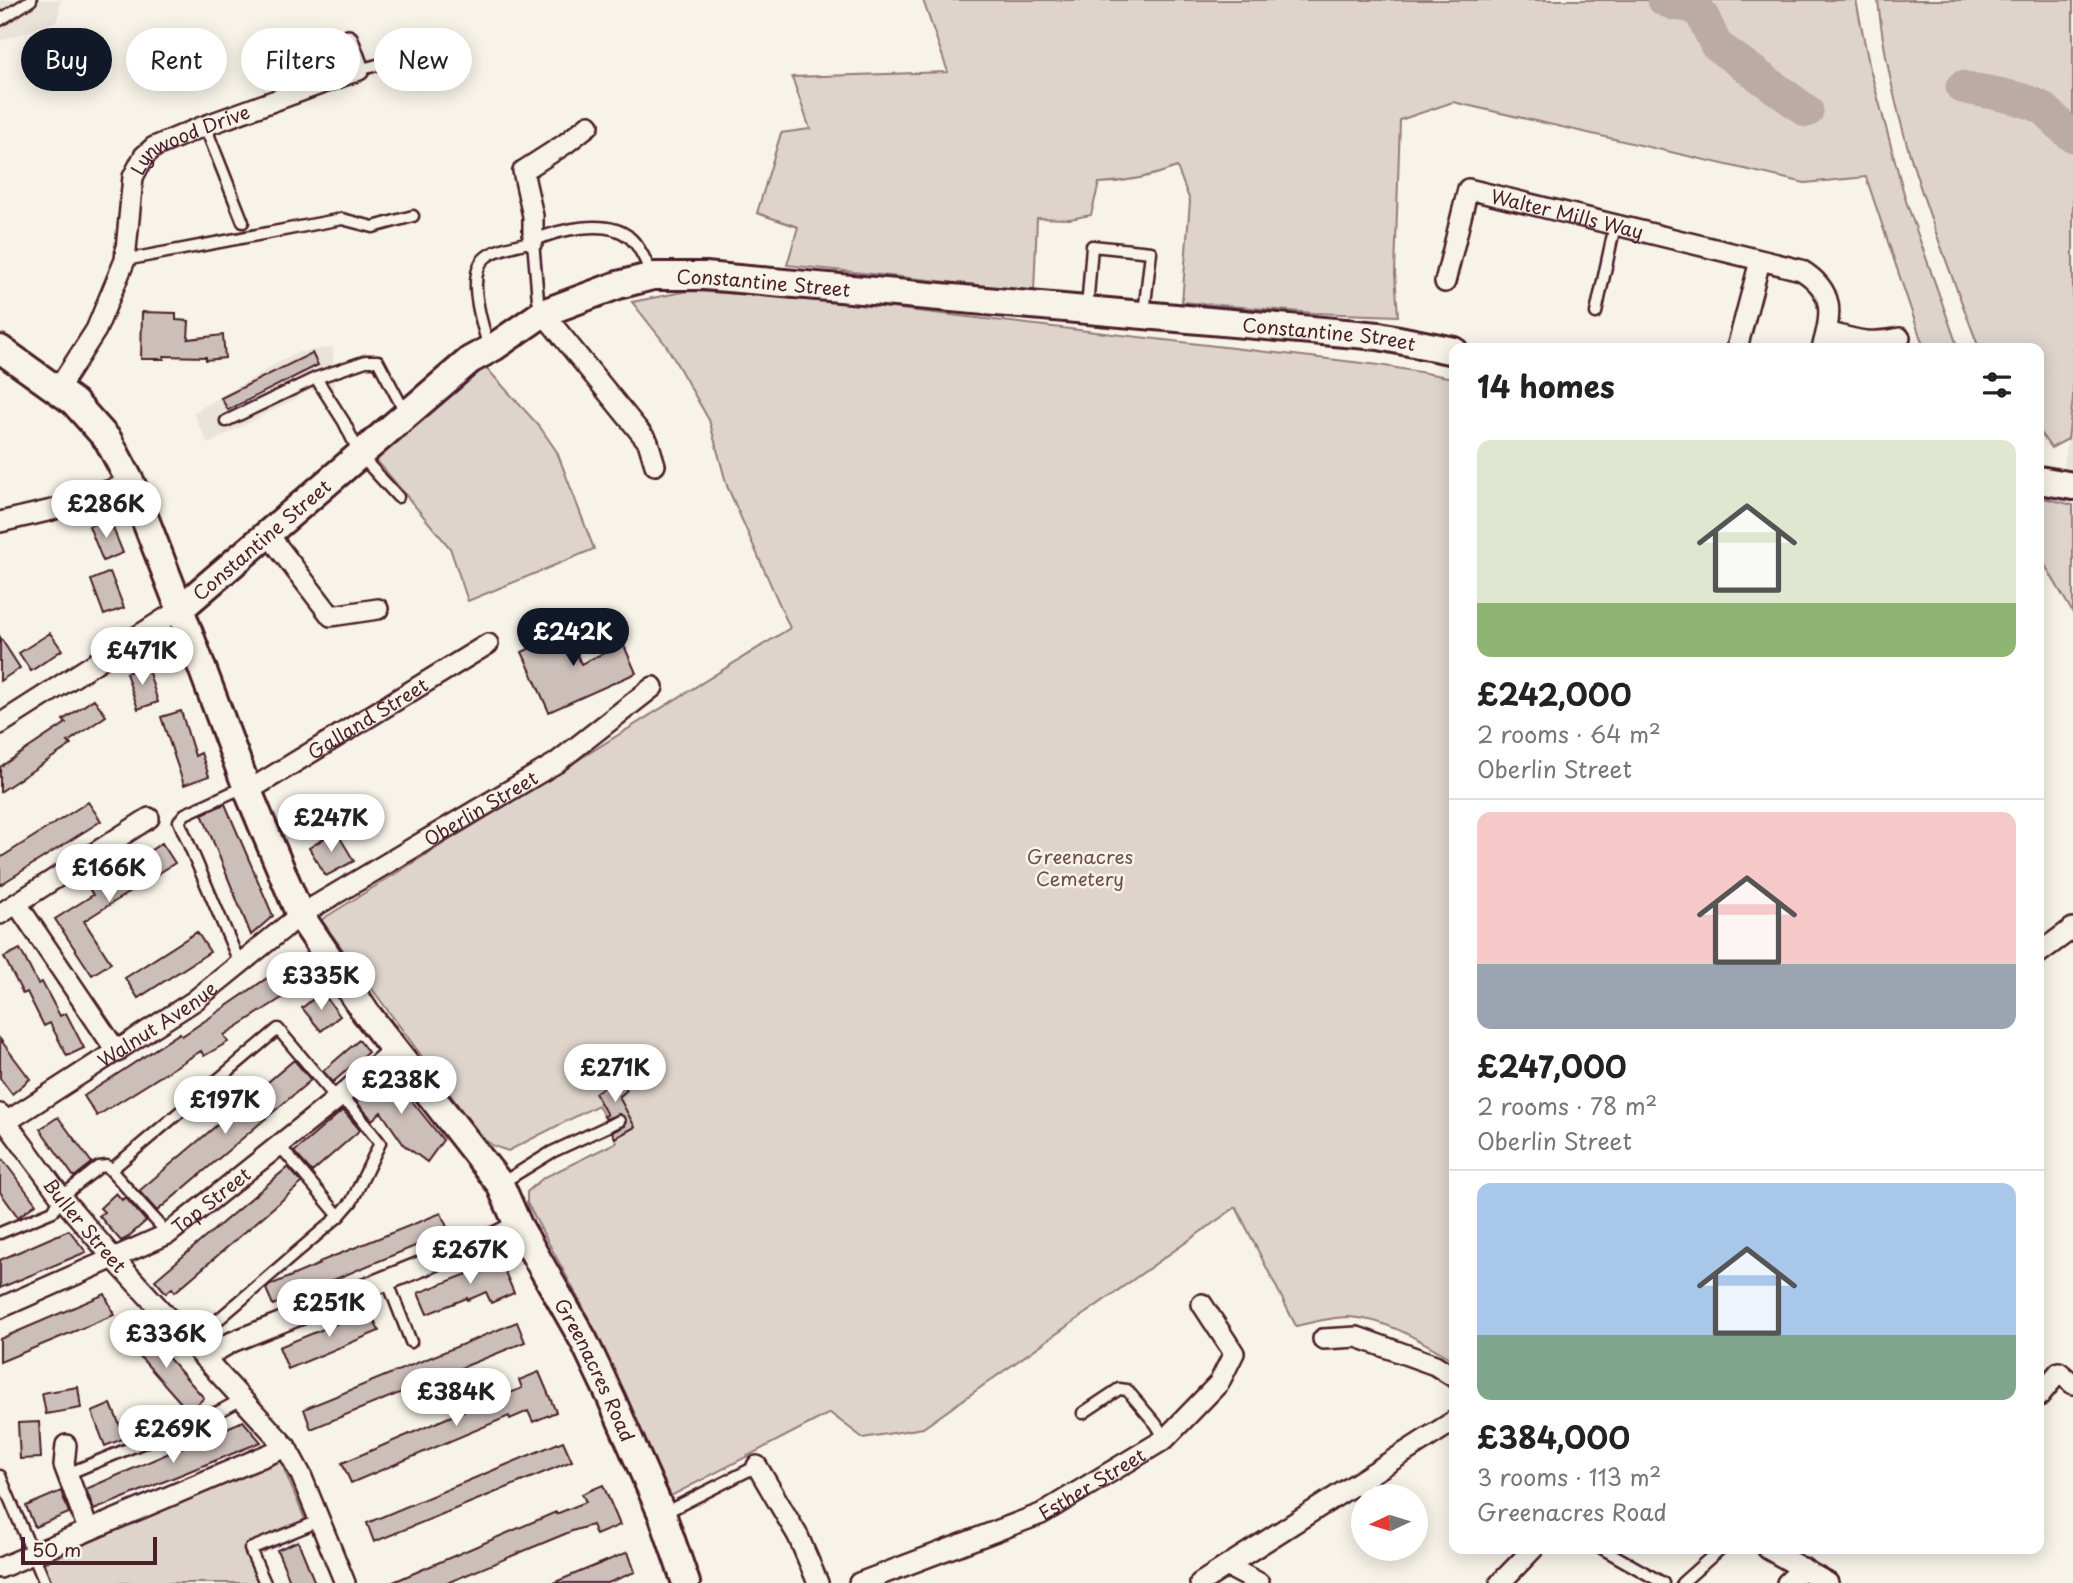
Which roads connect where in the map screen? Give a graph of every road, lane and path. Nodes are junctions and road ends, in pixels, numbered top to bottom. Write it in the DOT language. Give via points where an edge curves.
graph roads {
  1 [pos="31,0"];
  2 [pos="0,20"];
  3 [pos="301,91"];
  4 [pos="589,125"];
  5 [pos="205,126"];
  6 [pos="413,216"];
  7 [pos="243,222"];
  8 [pos="1615,225"];
  9 [pos="533,240"];
  10 [pos="125,260"];
  11 [pos="1760,261"];
  12 [pos="653,276"];
  13 [pos="1445,282"];
  14 [pos="1087,309"];
  15 [pos="544,313"];
  16 [pos="1596,313"];
  17 [pos="1144,314"];
  18 [pos="1900,338"];
  19 [pos="1825,340"];
  20 [pos="487,341"];
  21 [pos="1738,343"];
  22 [pos="0,349"];
  23 [pos="1449,350"];
  24 [pos="316,378"];
  25 [pos="58,389"];
  26 [pos="406,415"];
  27 [pos="226,421"];
  28 [pos="360,454"];
  29 [pos="655,465"];
  30 [pos="2044,481"];
  31 [pos="131,483"];
  32 [pos="2073,486"];
  33 [pos="398,498"];
  34 [pos="0,522"];
  35 [pos="268,534"];
  36 [pos="180,609"];
  37 [pos="378,610"];
  38 [pos="488,644"];
  39 [pos="653,687"];
  40 [pos="0,724"];
  41 [pos="247,789"];
  42 [pos="149,818"];
  43 [pos="8,909"];
  44 [pos="300,915"];
  45 [pos="2073,928"];
  46 [pos="2044,949"];
  47 [pos="240,964"];
  48 [pos="395,1049"];
  49 [pos="117,1052"];
  50 [pos="337,1099"];
  51 [pos="3,1118"];
  52 [pos="619,1121"];
  53 [pos="279,1146"];
  54 [pos="111,1170"];
  55 [pos="499,1184"];
  56 [pos="61,1197"];
  57 [pos="339,1216"];
  58 [pos="518,1225"];
  59 [pos="0,1233"];
  60 [pos="167,1234"];
  61 [pos="114,1259"];
  62 [pos="387,1280"];
  63 [pos="1202,1304"];
  64 [pos="0,1308"];
  65 [pos="1323,1339"];
  66 [pos="411,1342"];
  67 [pos="191,1343"];
  68 [pos="204,1358"];
  69 [pos="1449,1374"];
  70 [pos="2073,1384"];
  71 [pos="2044,1390"];
  72 [pos="242,1399"];
  73 [pos="1083,1413"];
  74 [pos="1449,1424"];
  75 [pos="1165,1439"];
  76 [pos="66,1445"];
  77 [pos="286,1447"];
  78 [pos="757,1466"];
  79 [pos="67,1474"];
  80 [pos="0,1476"];
  81 [pos="662,1514"];
  82 [pos="319,1521"];
  83 [pos="88,1529"];
  84 [pos="32,1553"];
  85 [pos="1527,1554"];
  86 [pos="1612,1554"];
  87 [pos="1715,1554"];
  88 [pos="1777,1554"];
  89 [pos="1227,1566"];
  90 [pos="0,1568"];
  91 [pos="1803,1568"];
  92 [pos="45,1583"];
  93 [pos="265,1583"];
  94 [pos="345,1583"];
  95 [pos="686,1583"];
  96 [pos="818,1583"];
  97 [pos="859,1583"];
  98 [pos="1200,1583"];
  99 [pos="1259,1583"];
  100 [pos="1500,1583"];
  101 [pos="1663,1583"];
  102 [pos="1682,1583"];
  103 [pos="1787,1583"];
  104 [pos="1828,1583"];
  1 -- 2 [label="lane"];
  3 -- 5 [label="street, Lynwood Drive"];
  4 -- 9 [label="street" via="523,171"];
  5 -- 7 [label="lane"];
  5 -- 10 [label="street, Lynwood Drive" via="154,147 137,166"];
  6 -- 10 [label="lane" via="373,227 342,219"];
  8 -- 11 [label="street, Walter Mills Way"];
  8 -- 13 [label="street, Walter Mills Way" via="1468,188"];
  8 -- 16 [label="lane"];
  9 -- 12 [label="lane" via="549,233 606,227 628,235"];
  9 -- 15 [label="lane" via="538,300"];
  9 -- 20 [label="lane" via="483,259 477,277 478,310"];
  10 -- 25 [label="street, Lynwood Drive" via="96,330"];
  11 -- 19 [label="street, Walter Mills Way" via="1801,270 1824,288 1829,315"];
  11 -- 21 [label="street"];
  12 -- 14 [label="street, Constantine Street" via="705,276"];
  12 -- 15 [label="street, Constantine Street"];
  14 -- 17 [label="street, Constantine Street"];
  14 -- 17 [label="lane" via="1092,246 1152,252"];
  15 -- 26 [label="street, Constantine Street" via="470,360"];
  15 -- 29 [label="street" via="648,442"];
  17 -- 23 [label="street, Constantine Street" via="1378,336"];
  18 -- 19 [label="street, Walter Mills Way" via="1879,343"];
  22 -- 25 [label="street, Greenacres Road"];
  24 -- 26 [label="lane" via="378,361"];
  24 -- 27 [label="lane"];
  24 -- 28 [label="lane"];
  25 -- 31 [label="street, Greenacres Road" via="97,425"];
  26 -- 28 [label="street, Constantine Street"];
  28 -- 33 [label="lane"];
  28 -- 35 [label="street, Constantine Street"];
  30 -- 32 [label="street"];
  31 -- 34 [label="street"];
  31 -- 36 [label="street, Greenacres Road"];
  35 -- 36 [label="street, Constantine Street"];
  35 -- 37 [label="street" via="331,616"];
  36 -- 40 [label="street"];
  36 -- 41 [label="street, Greenacres Road"];
  38 -- 41 [label="street, Galland Street"];
  39 -- 44 [label="street, Oberlin Street" via="556,763"];
  41 -- 44 [label="street, Greenacres Road"];
  41 -- 47 [label="lane" via="185,814 179,821"];
  42 -- 43 [label="street"];
  43 -- 49 [label="street"];
  44 -- 47 [label="street, Walnut Avenue"];
  44 -- 48 [label="street, Greenacres Road"];
  45 -- 46 [label="street"];
  47 -- 49 [label="street, Walnut Avenue"];
  48 -- 50 [label="street, Top Street"];
  48 -- 55 [label="street, Greenacres Road"];
  49 -- 51 [label="street, Walnut Avenue"];
  50 -- 53 [label="street, Top Street"];
  50 -- 54 [label="lane" via="278,1029"];
  50 -- 57 [label="lane" via="351,1106 380,1143 352,1201"];
  51 -- 56 [label="street, Buller Street"];
  52 -- 55 [label="lane" via="552,1152"];
  53 -- 57 [label="lane"];
  53 -- 60 [label="street, Top Street"];
  54 -- 56 [label="lane" via="99,1167"];
  54 -- 60 [label="lane"];
  55 -- 58 [label="street, Greenacres Road"];
  56 -- 59 [label="lane" via="53,1211"];
  56 -- 61 [label="street, Buller Street"];
  57 -- 67 [label="lane"];
  58 -- 62 [label="street"];
  58 -- 81 [label="street, Greenacres Road" via="584,1341"];
  60 -- 61 [label="street, Top Street"];
  61 -- 64 [label="street, Top Street"];
  61 -- 67 [label="street, Buller Street"];
  62 -- 66 [label="lane"];
  62 -- 68 [label="street" via="232,1342"];
  63 -- 75 [label="street, Esther Street" via="1234,1353 1219,1383"];
  65 -- 69 [label="street" via="1357,1337 1435,1364"];
  67 -- 68 [label="street, Buller Street"];
  68 -- 72 [label="street, Buller Street"];
  70 -- 71 [label="street" via="2059,1372"];
  72 -- 77 [label="street, Buller Street"];
  72 -- 79 [label="lane"];
  73 -- 75 [label="lane" via="1119,1389 1127,1390"];
  74 -- 89 [label="street"];
  75 -- 97 [label="street, Esther Street" via="1041,1514"];
  76 -- 79 [label="street"];
  77 -- 82 [label="street, Buller Street"];
  77 -- 83 [label="street"];
  78 -- 81 [label="lane"];
  78 -- 96 [label="street" via="798,1536"];
  79 -- 83 [label="street"];
  80 -- 84 [label="lane"];
  81 -- 95 [label="street, Greenacres Road"];
  82 -- 93 [label="lane" via="250,1549"];
  82 -- 94 [label="street, Buller Street"];
  83 -- 84 [label="street"];
  84 -- 90 [label="street"];
  84 -- 92 [label="lane"];
  85 -- 100 [label="street"];
  86 -- 101 [label="lane"];
  87 -- 102 [label="lane"];
  88 -- 91 [label="street"];
  89 -- 98 [label="street"];
  89 -- 99 [label="street"];
  91 -- 103 [label="street"];
  91 -- 104 [label="street"];
}
